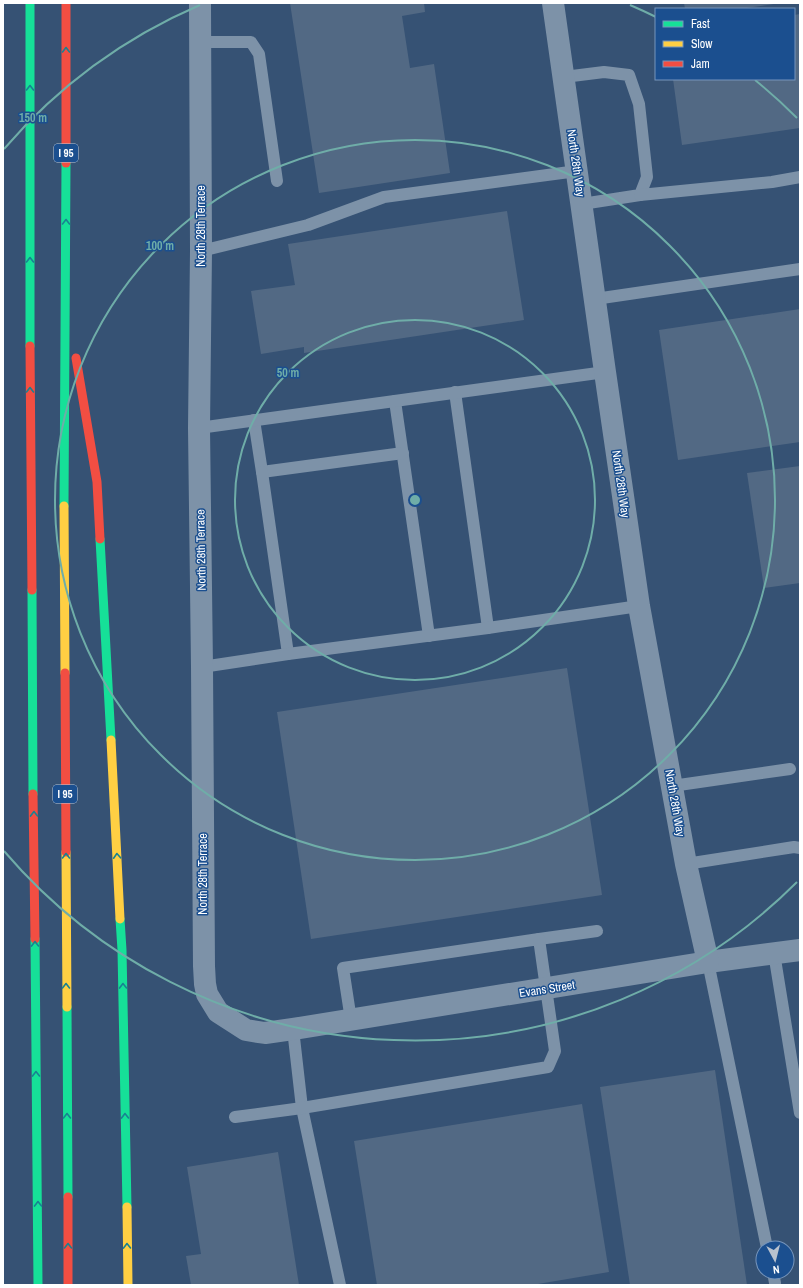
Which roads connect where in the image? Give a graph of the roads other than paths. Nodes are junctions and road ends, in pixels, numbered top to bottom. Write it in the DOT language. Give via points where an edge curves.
graph roads {
  1 [pos="30,3"];
  2 [pos="66,3"];
  3 [pos="200,3"];
  4 [pos="553,3"];
  5 [pos="200,42"];
  6 [pos="564,77"];
  7 [pos="577,171"];
  8 [pos="800,177"];
  9 [pos="278,180"];
  10 [pos="640,195"];
  11 [pos="582,204"];
  12 [pos="201,251"];
  13 [pos="800,269"];
  14 [pos="595,299"];
  15 [pos="66,303"];
  16 [pos="605,372"];
  17 [pos="455,392"];
  18 [pos="395,400"];
  19 [pos="254,420"];
  20 [pos="198,428"];
  21 [pos="403,453"];
  22 [pos="262,472"];
  23 [pos="640,606"];
  24 [pos="488,628"];
  25 [pos="429,636"];
  26 [pos="288,654"];
  27 [pos="202,667"];
  28 [pos="790,769"];
  29 [pos="672,786"];
  30 [pos="800,848"];
  31 [pos="686,864"];
  32 [pos="597,930"];
  33 [pos="539,939"];
  34 [pos="800,950"];
  35 [pos="774,953"];
  36 [pos="708,962"];
  37 [pos="546,989"];
  38 [pos="351,1020"];
  39 [pos="294,1029"];
  40 [pos="302,1108"];
  41 [pos="800,1113"];
  42 [pos="235,1117"];
  43 [pos="766,1240"];
  44 [pos="38,1285"];
  45 [pos="68,1285"];
  46 [pos="128,1285"];
  47 [pos="340,1285"];
  44 -- 1 [label="highway, one-way"];
  15 -- 2 [label="highway, I 95, one-way"];
  3 -- 5 [label="street, North 28th Terrace"];
  4 -- 6 [label="street, North 28th Way"];
  5 -- 9 [label="lane" via="251,42 259,54"];
  5 -- 12 [label="street, North 28th Terrace"];
  6 -- 7 [label="street, North 28th Way"];
  6 -- 10 [label="lane" via="604,72 629,75 639,104 648,177"];
  7 -- 11 [label="street, North 28th Way"];
  7 -- 12 [label="lane" via="384,197 308,225"];
  8 -- 10 [label="lane"];
  10 -- 11 [label="lane"];
  11 -- 14 [label="street, North 28th Way"];
  12 -- 20 [label="street, North 28th Terrace"];
  13 -- 14 [label="lane"];
  14 -- 16 [label="street, North 28th Way"];
  45 -- 15 [label="highway, I 95, one-way" via="64,495"];
  46 -- 15 [label="highway, one-way" via="122,950 97,482"];
  16 -- 17 [label="lane"];
  16 -- 23 [label="street, North 28th Way"];
  17 -- 18 [label="lane"];
  17 -- 24 [label="lane"];
  18 -- 19 [label="lane"];
  18 -- 21 [label="lane"];
  19 -- 20 [label="lane"];
  19 -- 22 [label="lane"];
  20 -- 27 [label="street, North 28th Terrace"];
  21 -- 22 [label="lane"];
  21 -- 25 [label="lane"];
  22 -- 26 [label="lane"];
  23 -- 24 [label="lane"];
  23 -- 29 [label="street, North 28th Way"];
  24 -- 25 [label="lane"];
  25 -- 26 [label="lane"];
  26 -- 27 [label="lane"];
  27 -- 39 [label="street, North 28th Terrace" via="207,994 218,1012 246,1030 265,1033"];
  28 -- 29 [label="lane"];
  29 -- 31 [label="street, North 28th Way"];
  30 -- 31 [label="lane"];
  31 -- 36 [label="street, North 28th Way"];
  32 -- 33 [label="lane"];
  33 -- 37 [label="lane"];
  33 -- 38 [label="lane" via="343,968"];
  34 -- 35 [label="street, Evans Street"];
  35 -- 36 [label="street, Evans Street"];
  35 -- 41 [label="lane"];
  36 -- 37 [label="street, Evans Street"];
  36 -- 43 [label="lane"];
  37 -- 38 [label="street, Evans Street"];
  37 -- 40 [label="lane" via="556,1051 548,1067"];
  38 -- 39 [label="street, Evans Street"];
  39 -- 40 [label="lane"];
  40 -- 42 [label="lane"];
  40 -- 47 [label="lane"];
}
